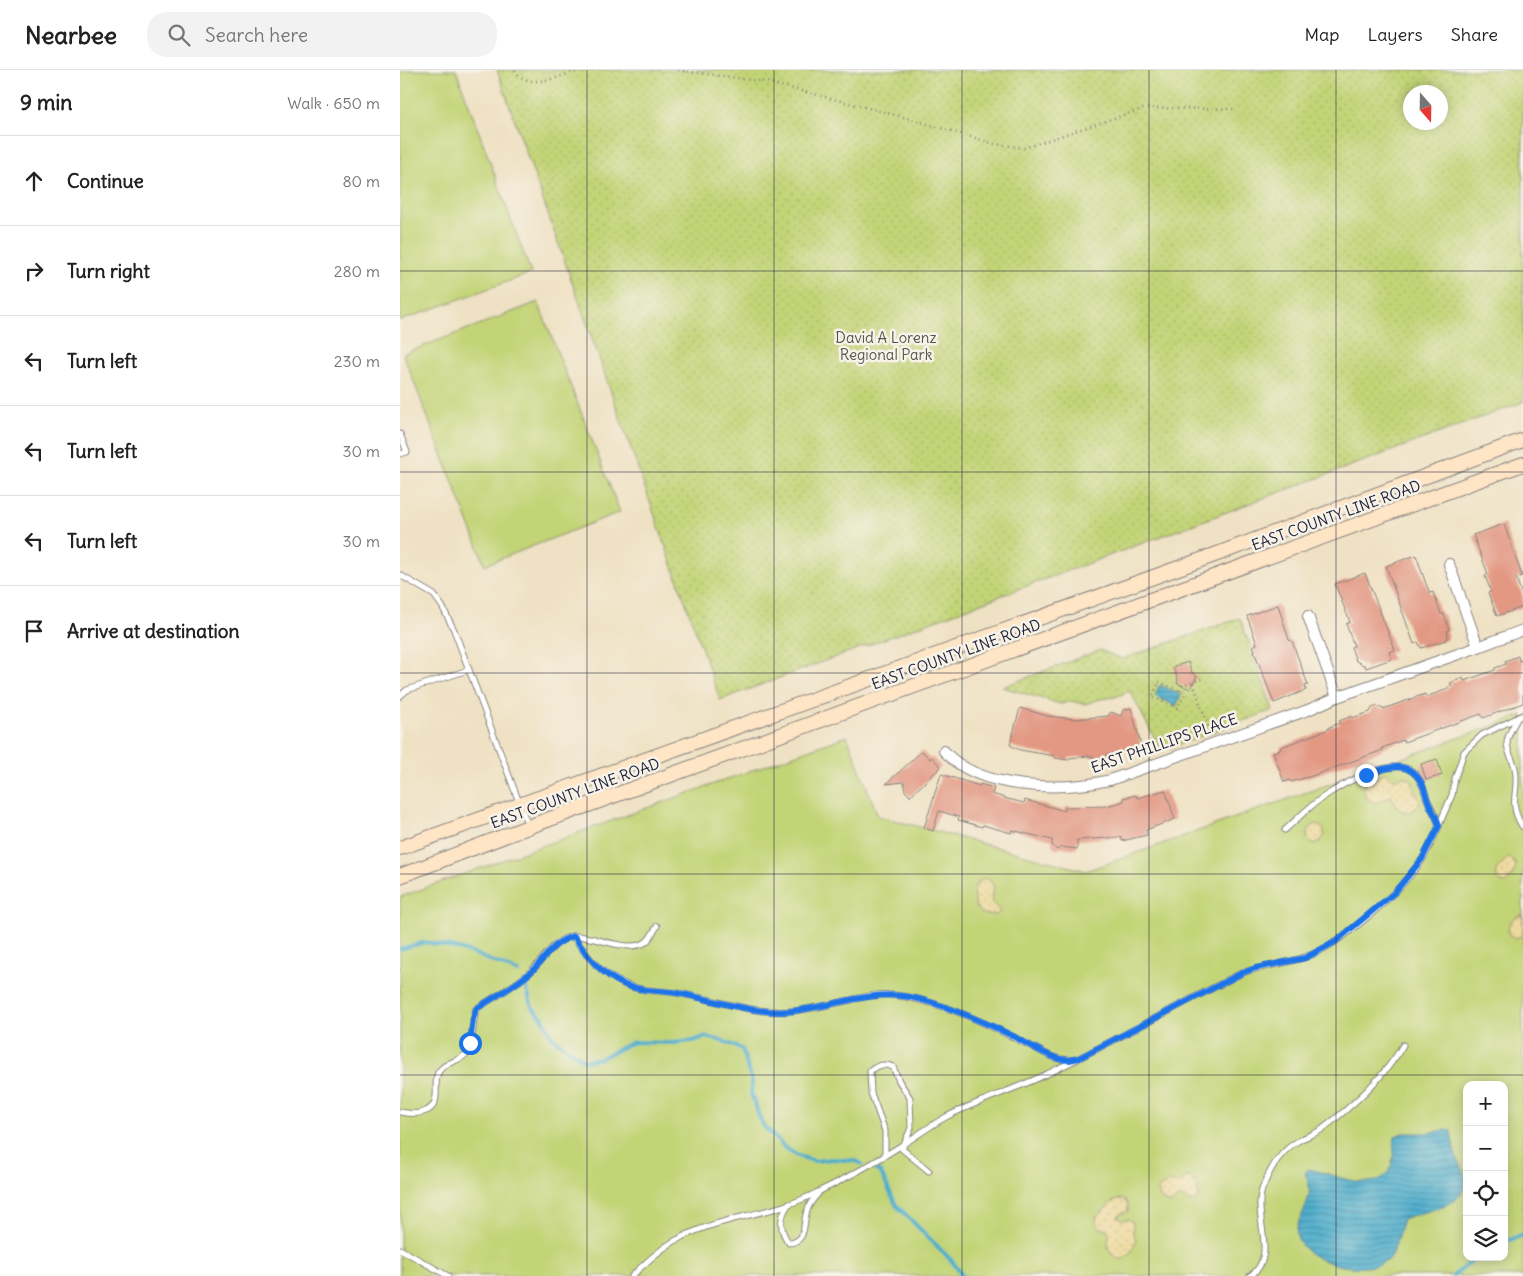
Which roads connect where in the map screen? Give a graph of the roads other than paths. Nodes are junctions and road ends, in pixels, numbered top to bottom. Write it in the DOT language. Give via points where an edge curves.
graph roads {
  1 [pos="400,434"];
  2 [pos="1523,440"];
  3 [pos="400,454"];
  4 [pos="1523,464"];
  5 [pos="1450,564"];
  6 [pos="400,574"];
  7 [pos="1308,616"];
  8 [pos="1523,630"];
  9 [pos="1478,647"];
  10 [pos="468,670"];
  11 [pos="400,696"];
  12 [pos="1337,697"];
  13 [pos="1521,716"];
  14 [pos="944,751"];
  15 [pos="519,804"];
  16 [pos="1439,826"];
  17 [pos="1522,826"];
  18 [pos="528,827"];
  19 [pos="1284,830"];
  20 [pos="400,848"];
  21 [pos="400,876"];
  22 [pos="657,926"];
  23 [pos="574,936"];
  24 [pos="1403,1045"];
  25 [pos="1050,1056"];
  26 [pos="1079,1058"];
  27 [pos="1055,1070"];
  28 [pos="400,1112"];
  29 [pos="903,1145"];
  30 [pos="884,1155"];
  31 [pos="930,1171"];
  32 [pos="820,1192"];
  33 [pos="788,1205"];
  34 [pos="400,1249"];
  35 [pos="448,1276"];
  36 [pos="632,1276"];
  37 [pos="1250,1276"];
  1 -- 3 [label="lane" via="407,452"];
  2 -- 15 [label="main road, EAST COUNTY LINE ROAD" via="1208,557"];
  4 -- 18 [label="main road, EAST COUNTY LINE ROAD"];
  5 -- 9 [label="street"];
  6 -- 10 [label="lane" via="434,595 442,606"];
  7 -- 12 [label="street"];
  8 -- 9 [label="street, EAST PHILLIPS PLACE"];
  9 -- 12 [label="street, EAST PHILLIPS PLACE"];
  10 -- 11 [label="lane" via="407,690"];
  10 -- 15 [label="lane"];
  12 -- 14 [label="street, EAST PHILLIPS PLACE" via="1110,780 1072,787 1049,788 996,780 967,769"];
  13 -- 16 [label="lane" via="1482,734 1464,752"];
  13 -- 17 [label="lane" via="1507,741 1515,768 1516,816"];
  15 -- 18 [label="lane"];
  15 -- 20 [label="main road, EAST COUNTY LINE ROAD"];
  16 -- 19 [label="lane" via="1422,785 1412,771 1399,766 1384,768 1333,791"];
  16 -- 26 [label="lane" via="1422,859 1394,893 1335,942 1305,958 1242,973"];
  18 -- 21 [label="main road, EAST COUNTY LINE ROAD"];
  22 -- 23 [label="lane" via="646,941 638,945 620,945"];
  23 -- 25 [label="lane" via="598,968 625,985 643,990 675,993 767,1012 889,994 910,997 998,1029"];
  23 -- 28 [label="lane" via="563,939 531,972 476,1009 466,1054 439,1070 436,1099 432,1106 419,1114"];
  24 -- 37 [label="lane" via="1395,1060 1342,1112 1318,1132 1290,1145 1277,1159 1261,1192 1264,1259"];
  25 -- 26 [label="lane" via="1069,1060"];
  25 -- 27 [label="lane"];
  26 -- 27 [label="lane"];
  27 -- 29 [label="lane" via="955,1113"];
  29 -- 30 [label="lane"];
  29 -- 30 [label="lane" via="911,1128 910,1098 893,1067 886,1064 876,1066 870,1071 869,1083 885,1131"];
  29 -- 31 [label="lane" via="902,1149"];
  30 -- 32 [label="lane"];
  32 -- 33 [label="lane"];
  32 -- 33 [label="lane" via="806,1212 800,1240 794,1242 789,1242 782,1231 782,1215"];
  33 -- 36 [label="lane" via="684,1237 656,1254"];
  34 -- 35 [label="lane"];
}
